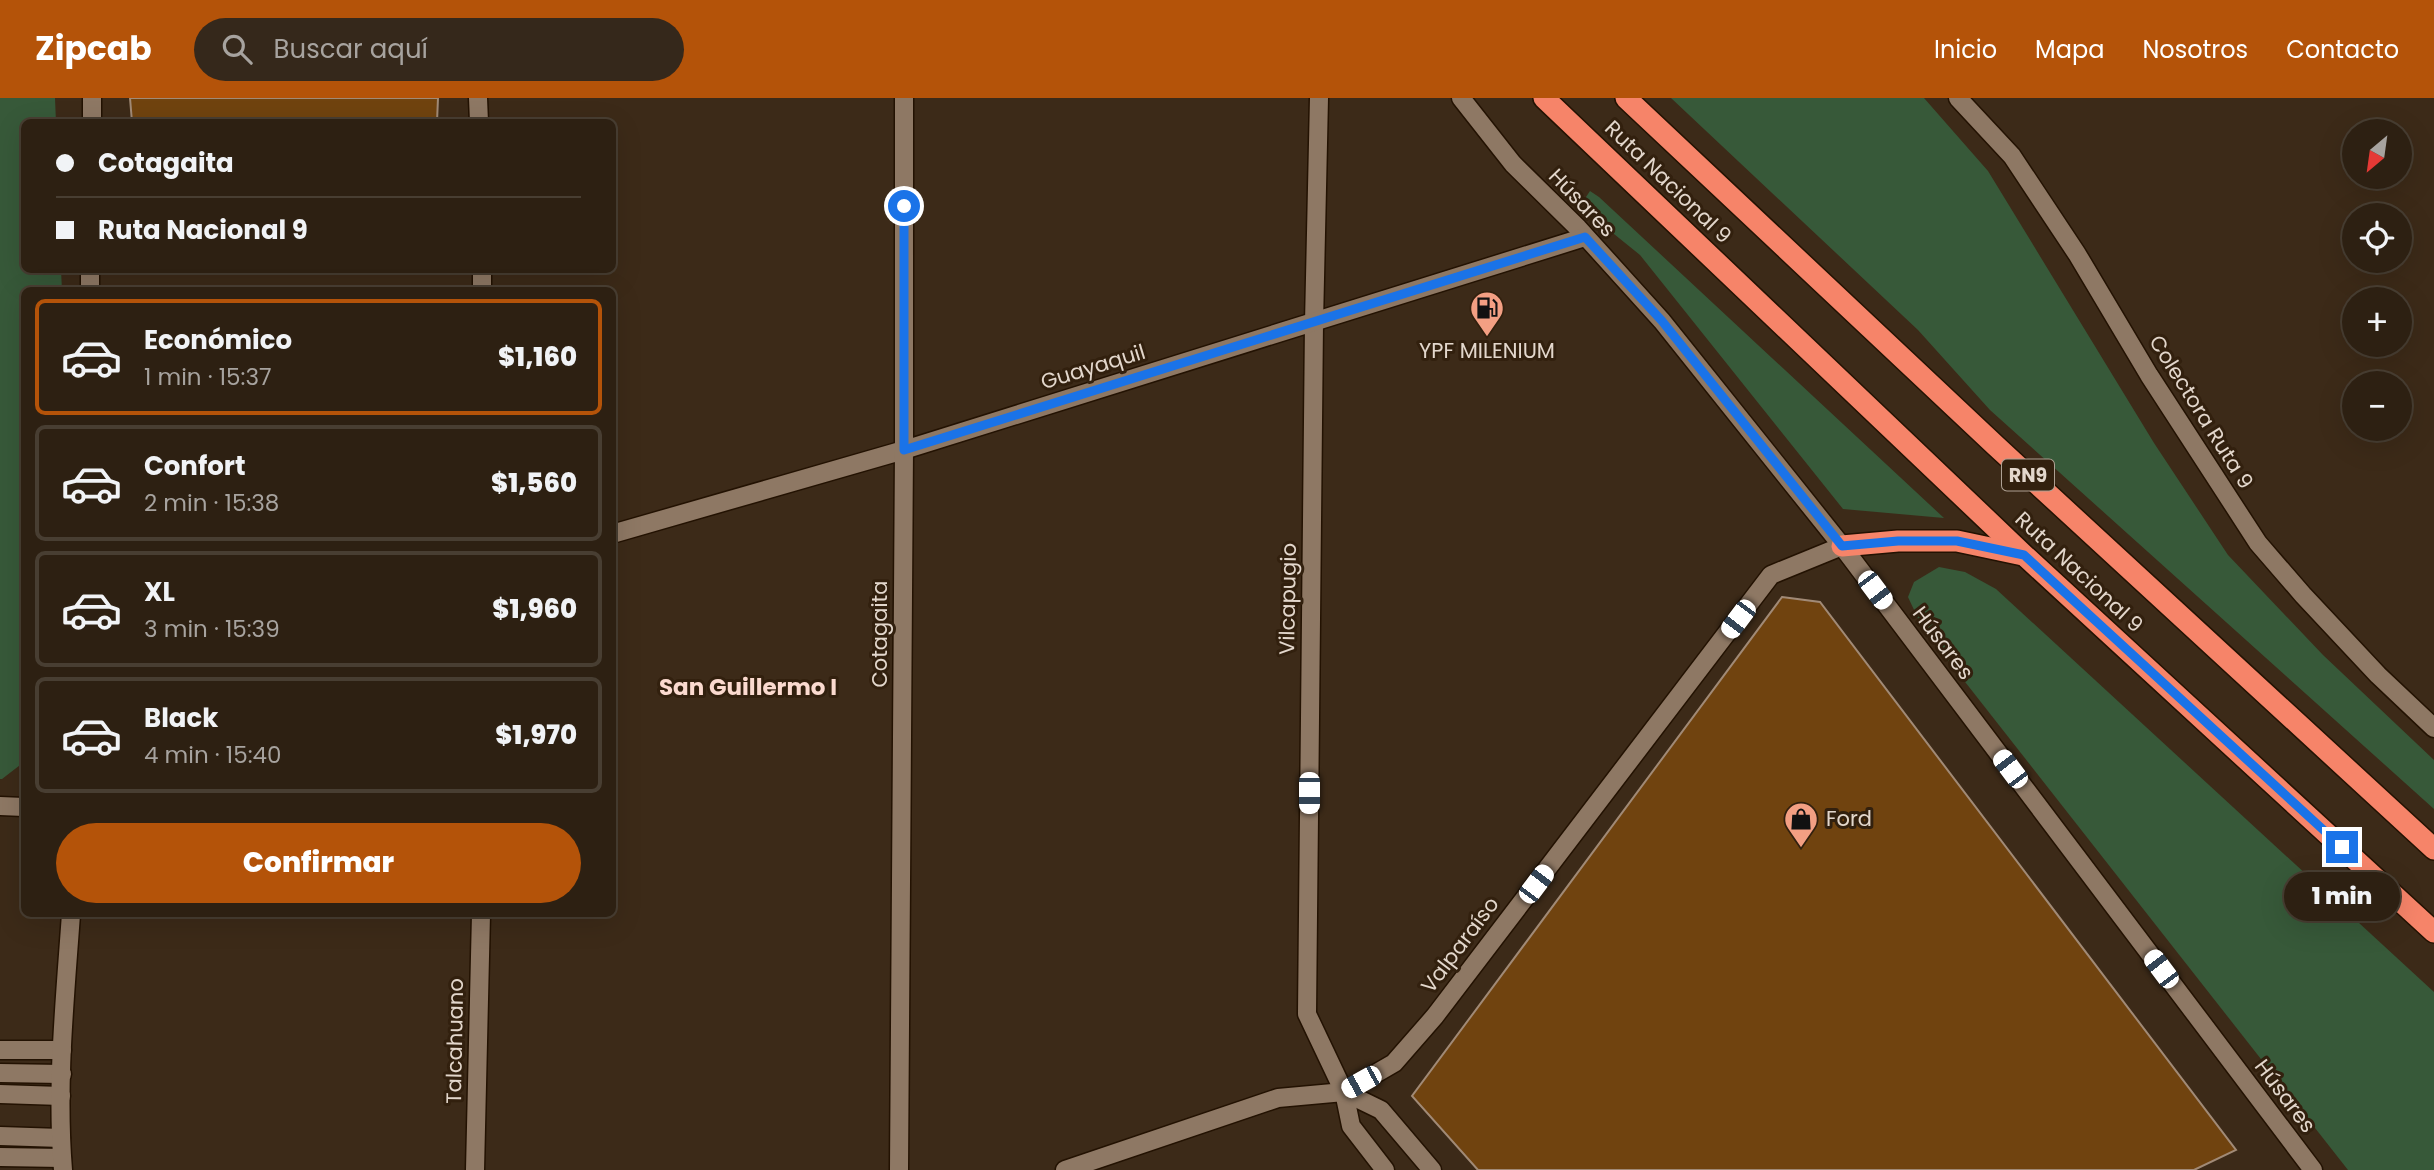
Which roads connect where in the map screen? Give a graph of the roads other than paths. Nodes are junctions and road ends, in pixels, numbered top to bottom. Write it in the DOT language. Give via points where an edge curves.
graph roads {
  1 [pos="92,98"];
  2 [pos="478,98"];
  3 [pos="904,98"];
  4 [pos="1319,98"];
  5 [pos="1461,98"];
  6 [pos="1544,98"];
  7 [pos="1626,98"];
  8 [pos="1958,98"];
  9 [pos="92,119"];
  10 [pos="479,119"];
  11 [pos="1585,237"];
  12 [pos="1314,323"];
  13 [pos="904,450"];
  14 [pos="616,533"];
  15 [pos="1842,546"];
  16 [pos="2024,555"];
  17 [pos="2434,729"];
  18 [pos="0,806"];
  19 [pos="21,807"];
  20 [pos="2434,849"];
  21 [pos="71,917"];
  22 [pos="481,917"];
  23 [pos="2434,932"];
  24 [pos="62,1049"];
  25 [pos="0,1050"];
  26 [pos="0,1073"];
  27 [pos="62,1074"];
  28 [pos="1344,1091"];
  29 [pos="0,1094"];
  30 [pos="61,1096"];
  31 [pos="0,1136"];
  32 [pos="61,1138"];
  33 [pos="0,1157"];
  34 [pos="63,1164"];
  35 [pos="475,1170"];
  36 [pos="899,1170"];
  37 [pos="1065,1170"];
  38 [pos="1385,1170"];
  39 [pos="1432,1170"];
  40 [pos="2313,1170"];
  1 -- 9 [label="street"];
  2 -- 10 [label="street"];
  3 -- 13 [label="street, Cotagaita"];
  4 -- 12 [label="street, Vilcapugio"];
  5 -- 11 [label="street, Húsares" via="1513,164"];
  6 -- 16 [label="highway, Ruta Nacional 9 / RN9"];
  7 -- 20 [label="highway, Ruta Nacional 9 / RN9"];
  8 -- 17 [label="street, Colectora Ruta 9" via="2012,156 2258,543 2378,675"];
  11 -- 12 [label="street, Guayaquil"];
  11 -- 15 [label="street, Húsares" via="1662,321"];
  12 -- 13 [label="street, Guayaquil"];
  12 -- 28 [label="street, Vilcapugio" via="1307,1014"];
  13 -- 14 [label="street, Guayaquil"];
  13 -- 36 [label="street, Cotagaita"];
  15 -- 16 [label="highway" via="1957,541"];
  15 -- 28 [label="street, Valparaíso" via="1771,575 1435,1016 1394,1063"];
  15 -- 40 [label="street, Húsares"];
  16 -- 23 [label="highway, Ruta Nacional 9 / RN9"];
  18 -- 19 [label="street"];
  21 -- 24 [label="street"];
  22 -- 35 [label="street, Talcahuano"];
  24 -- 25 [label="street"];
  24 -- 27 [label="street"];
  26 -- 27 [label="street"];
  27 -- 30 [label="street"];
  28 -- 37 [label="street, Valparaíso" via="1279,1098"];
  28 -- 38 [label="street, Vilcapugio" via="1351,1126"];
  28 -- 39 [label="street" via="1381,1110"];
  29 -- 30 [label="street"];
  30 -- 32 [label="street"];
  31 -- 32 [label="street"];
  32 -- 34 [label="street"];
  33 -- 34 [label="street"];
}
